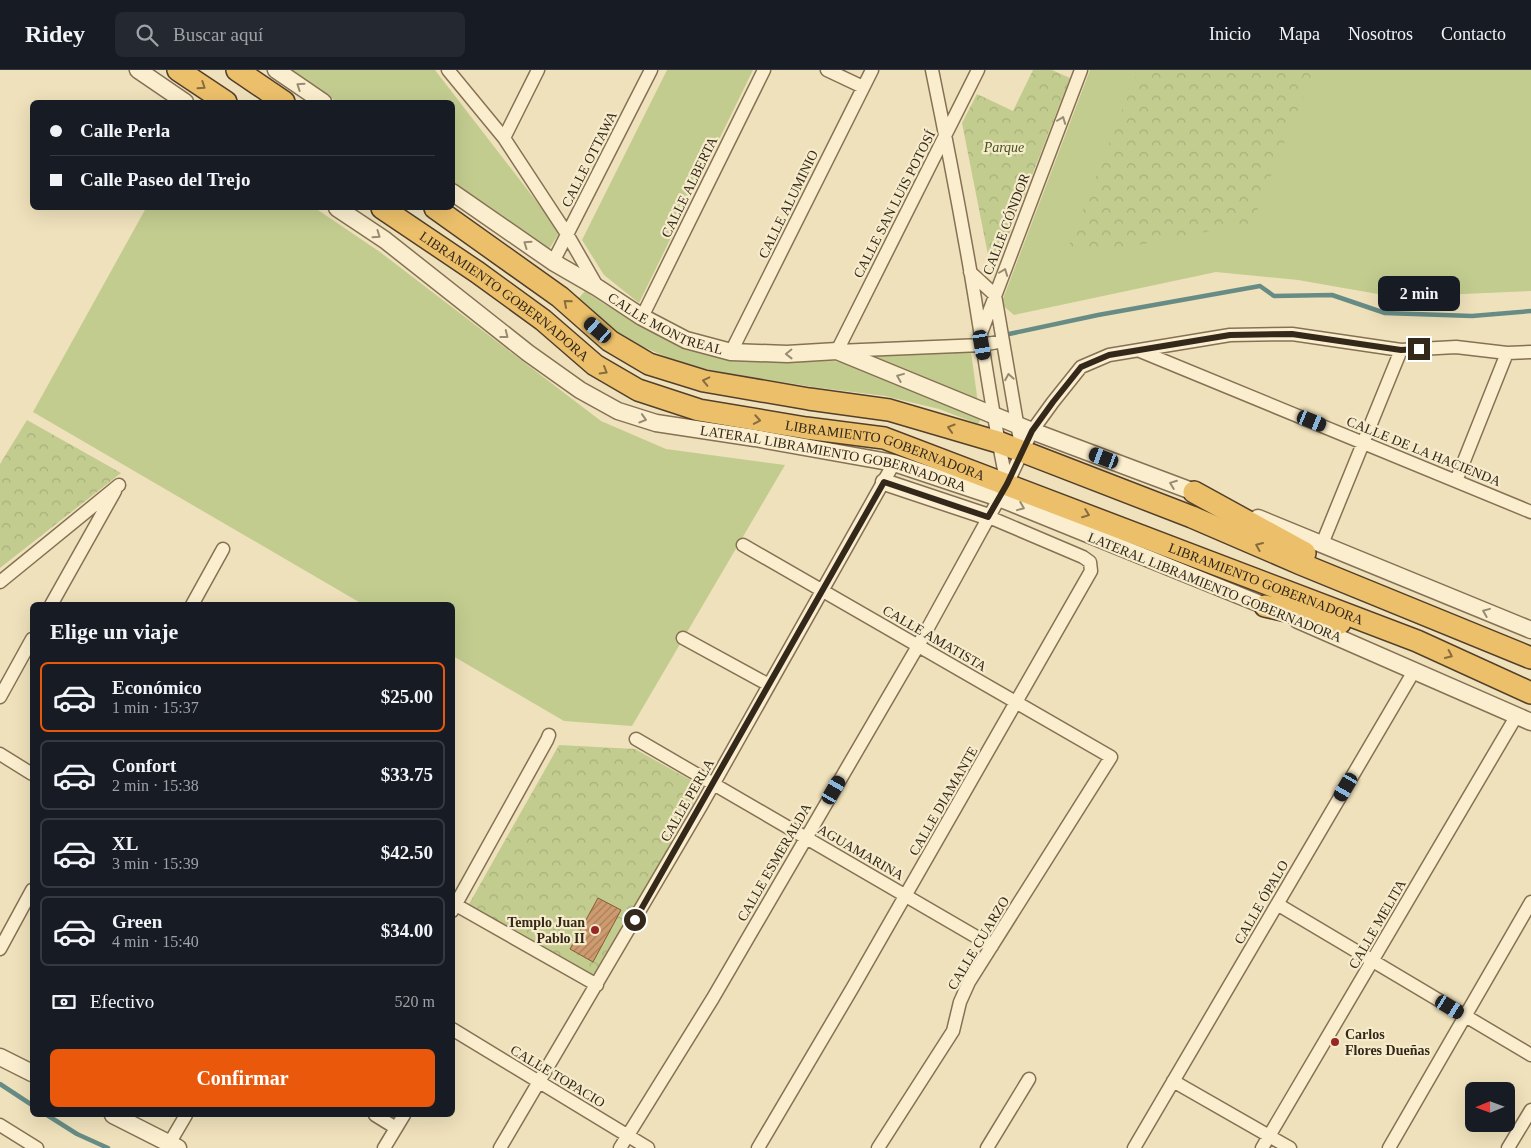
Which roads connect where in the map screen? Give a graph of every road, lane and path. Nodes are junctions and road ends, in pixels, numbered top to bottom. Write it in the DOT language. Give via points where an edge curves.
graph roads {
  1 [pos="138,70"];
  2 [pos="178,70"];
  3 [pos="237,70"];
  4 [pos="276,70"];
  5 [pos="448,70"];
  6 [pos="538,70"];
  7 [pos="651,70"];
  8 [pos="764,70"];
  9 [pos="827,70"];
  10 [pos="872,70"];
  11 [pos="932,70"];
  12 [pos="978,70"];
  13 [pos="1081,70"];
  14 [pos="863,87"];
  15 [pos="182,100"];
  16 [pos="223,100"];
  17 [pos="281,100"];
  18 [pos="320,100"];
  19 [pos="946,135"];
  20 [pos="504,138"];
  21 [pos="455,194"];
  22 [pos="340,210"];
  23 [pos="385,210"];
  24 [pos="438,210"];
  25 [pos="567,234"];
  26 [pos="553,262"];
  27 [pos="970,272"];
  28 [pos="598,288"];
  29 [pos="995,295"];
  30 [pos="642,317"];
  31 [pos="981,339"];
  32 [pos="1003,341"];
  33 [pos="1139,350"];
  34 [pos="1401,350"];
  35 [pos="837,351"];
  36 [pos="731,352"];
  37 [pos="1531,352"];
  38 [pos="1507,353"];
  39 [pos="994,416"];
  40 [pos="1017,424"];
  41 [pos="1032,431"];
  42 [pos="998,442"];
  43 [pos="1363,442"];
  44 [pos="1022,452"];
  45 [pos="894,463"];
  46 [pos="1456,481"];
  47 [pos="884,482"];
  48 [pos="1003,491"];
  49 [pos="1194,492"];
  50 [pos="1531,512"];
  51 [pos="988,517"];
  52 [pos="1322,544"];
  53 [pos="743,545"];
  54 [pos="223,549"];
  55 [pos="0,582"];
  56 [pos="822,591"];
  57 [pos="54,602"];
  58 [pos="194,602"];
  59 [pos="1396,602"];
  60 [pos="1265,606"];
  61 [pos="1531,630"];
  62 [pos="683,638"];
  63 [pos="1417,641"];
  64 [pos="30,643"];
  65 [pos="918,646"];
  66 [pos="1531,658"];
  67 [pos="1414,671"];
  68 [pos="769,685"];
  69 [pos="1531,693"];
  70 [pos="0,697"];
  71 [pos="1016,703"];
  72 [pos="1524,718"];
  73 [pos="548,735"];
  74 [pos="636,739"];
  75 [pos="0,754"];
  76 [pos="1111,757"];
  77 [pos="30,773"];
  78 [pos="713,784"];
  79 [pos="806,838"];
  80 [pos="30,894"];
  81 [pos="905,896"];
  82 [pos="1531,902"];
  83 [pos="1277,904"];
  84 [pos="455,906"];
  85 [pos="455,909"];
  86 [pos="992,946"];
  87 [pos="0,949"];
  88 [pos="1373,961"];
  89 [pos="597,985"];
  90 [pos="1465,1016"];
  91 [pos="455,1031"];
  92 [pos="1531,1055"];
  93 [pos="0,1057"];
  94 [pos="30,1072"];
  95 [pos="1029,1079"];
  96 [pos="1173,1081"];
  97 [pos="540,1082"];
  98 [pos="1531,1110"];
  99 [pos="117,1117"];
  100 [pos="185,1117"];
  101 [pos="377,1117"];
  102 [pos="403,1117"];
  103 [pos="0,1125"];
  104 [pos="396,1128"];
  105 [pos="628,1136"];
  106 [pos="1270,1136"];
  107 [pos="173,1146"];
  108 [pos="37,1148"];
  109 [pos="384,1148"];
  110 [pos="500,1148"];
  111 [pos="620,1148"];
  112 [pos="648,1148"];
  113 [pos="758,1148"];
  114 [pos="878,1148"];
  115 [pos="987,1148"];
  116 [pos="1134,1148"];
  117 [pos="1262,1148"];
  118 [pos="1290,1148"];
  119 [pos="1389,1148"];
  120 [pos="1508,1148"];
  1 -- 15 [label="street"];
  2 -- 16 [label="highway, one-way"];
  3 -- 17 [label="highway"];
  18 -- 4 [label="street, one-way"];
  5 -- 20 [label="street, CALLE MONTREAL"];
  6 -- 20 [label="street"];
  7 -- 25 [label="street, CALLE OTTAWA"];
  8 -- 30 [label="street, CALLE ALBERTA"];
  9 -- 14 [label="street"];
  10 -- 14 [label="street, CALLE ALUMINIO"];
  11 -- 19 [label="street"];
  12 -- 19 [label="street, CALLE SAN LUIS POTOSÍ"];
  29 -- 13 [label="street, CALLE CÓNDOR, one-way"];
  14 -- 36 [label="street, CALLE ALUMINIO"];
  19 -- 27 [label="street"];
  19 -- 35 [label="street, CALLE SAN LUIS POTOSÍ"];
  20 -- 25 [label="street, CALLE MONTREAL"];
  26 -- 21 [label="street, one-way"];
  22 -- 45 [label="street, LATERAL LIBRAMIENTO GOBERNADORA, one-way" via="385,240 528,353 580,390 618,411 656,423"];
  23 -- 48 [label="highway, LIBRAMIENTO GOBERNADORA, one-way" via="543,320 595,365 638,390 699,410 884,438"];
  42 -- 24 [label="highway, one-way" via="889,410 704,382 649,364 610,342 560,297"];
  25 -- 26 [label="street, CALLE OTTAWA"];
  25 -- 28 [label="street, CALLE MONTREAL"];
  26 -- 28 [label="street"];
  27 -- 29 [label="street"];
  27 -- 31 [label="street"];
  28 -- 30 [label="street, CALLE MONTREAL"];
  29 -- 31 [label="street, CALLE CÓNDOR"];
  29 -- 32 [label="street"];
  30 -- 36 [label="street, CALLE MONTREAL" via="686,340"];
  31 -- 32 [label="street, CALLE MONTREAL"];
  31 -- 35 [label="street, CALLE MONTREAL"];
  31 -- 39 [label="street"];
  40 -- 32 [label="street, one-way"];
  33 -- 34 [label="street, CALLE ESMERALDA" via="1230,335 1292,334"];
  33 -- 41 [label="street, CALLE ESMERALDA" via="1109,355 1081,367"];
  33 -- 43 [label="street, CALLE DE LA HACIENDA"];
  34 -- 38 [label="street, CALLE ESMERALDA" via="1456,347"];
  34 -- 43 [label="street"];
  35 -- 36 [label="street, CALLE MONTREAL, one-way" via="787,354"];
  39 -- 35 [label="street, one-way"];
  37 -- 38 [label="street, CALLE ESMERALDA"];
  38 -- 46 [label="street"];
  39 -- 40 [label="street"];
  39 -- 42 [label="street"];
  40 -- 41 [label="street"];
  40 -- 44 [label="street"];
  41 -- 44 [label="street, CALLE ESMERALDA"];
  49 -- 41 [label="street, one-way"];
  42 -- 44 [label="highway"];
  42 -- 48 [label="street"];
  43 -- 46 [label="street, CALLE DE LA HACIENDA"];
  43 -- 52 [label="street"];
  44 -- 48 [label="street, CALLE ESMERALDA"];
  59 -- 44 [label="highway, one-way"];
  45 -- 47 [label="street, CALLE PERLA"];
  45 -- 48 [label="street, LATERAL LIBRAMIENTO GOBERNADORA"];
  46 -- 50 [label="street, CALLE DE LA HACIENDA"];
  47 -- 51 [label="street"];
  47 -- 56 [label="street, CALLE PERLA"];
  48 -- 51 [label="street, CALLE ESMERALDA"];
  48 -- 60 [label="street, LATERAL LIBRAMIENTO GOBERNADORA, one-way"];
  48 -- 63 [label="highway, LIBRAMIENTO GOBERNADORA, one-way"];
  49 -- 52 [label="street"];
  49 -- 59 [label="highway"];
  51 -- 65 [label="street, CALLE ESMERALDA"];
  51 -- 71 [label="street, CALLE DIAMANTE" via="1090,562 1091,571"];
  61 -- 52 [label="street, one-way"];
  53 -- 56 [label="street, CALLE AMATISTA"];
  54 -- 58 [label="street"];
  55 -- 57 [label="street" via="119,485"];
  56 -- 65 [label="street, CALLE AMATISTA"];
  56 -- 68 [label="street, CALLE PERLA"];
  59 -- 66 [label="highway"];
  60 -- 63 [label="highway"];
  60 -- 67 [label="street, LATERAL LIBRAMIENTO GOBERNADORA"];
  62 -- 68 [label="street"];
  63 -- 69 [label="highway, LIBRAMIENTO GOBERNADORA, one-way"];
  64 -- 70 [label="street"];
  65 -- 71 [label="street, CALLE AMATISTA"];
  65 -- 79 [label="street, CALLE ESMERALDA"];
  67 -- 72 [label="street, LATERAL LIBRAMIENTO GOBERNADORA"];
  67 -- 83 [label="street, CALLE ÓPALO"];
  68 -- 78 [label="street, CALLE PERLA"];
  71 -- 76 [label="street, CALLE AMATISTA"];
  71 -- 81 [label="street, CALLE DIAMANTE"];
  72 -- 88 [label="street, CALLE MELITA"];
  73 -- 84 [label="street"];
  74 -- 78 [label="street, AGUAMARINA"];
  75 -- 77 [label="street"];
  76 -- 86 [label="street, CALLE CUARZO"];
  78 -- 79 [label="street, AGUAMARINA"];
  78 -- 89 [label="street, CALLE PERLA"];
  79 -- 81 [label="street, AGUAMARINA"];
  79 -- 105 [label="street, CALLE ESMERALDA"];
  80 -- 87 [label="street"];
  81 -- 86 [label="street, AGUAMARINA"];
  81 -- 113 [label="street, CALLE DIAMANTE"];
  82 -- 90 [label="street"];
  83 -- 88 [label="street"];
  83 -- 96 [label="street, CALLE ÓPALO"];
  85 -- 89 [label="street"];
  86 -- 114 [label="street, CALLE CUARZO" via="969,982 953,1030"];
  88 -- 90 [label="street"];
  88 -- 106 [label="street, CALLE MELITA"];
  89 -- 97 [label="street, CALLE PERLA"];
  90 -- 92 [label="street"];
  90 -- 119 [label="street"];
  91 -- 97 [label="street, CALLE TOPACIO"];
  93 -- 94 [label="street"];
  95 -- 115 [label="street"];
  96 -- 106 [label="street"];
  96 -- 116 [label="street, CALLE ÓPALO"];
  97 -- 105 [label="street, CALLE TOPACIO"];
  97 -- 110 [label="street, CALLE PERLA"];
  98 -- 120 [label="street"];
  99 -- 107 [label="street"];
  100 -- 107 [label="street"];
  101 -- 104 [label="street"];
  102 -- 104 [label="street"];
  103 -- 108 [label="street"];
  104 -- 109 [label="street"];
  105 -- 111 [label="street, CALLE ESMERALDA"];
  105 -- 112 [label="street, CALLE TOPACIO"];
  106 -- 117 [label="street, CALLE MELITA"];
  106 -- 118 [label="street"];
}
